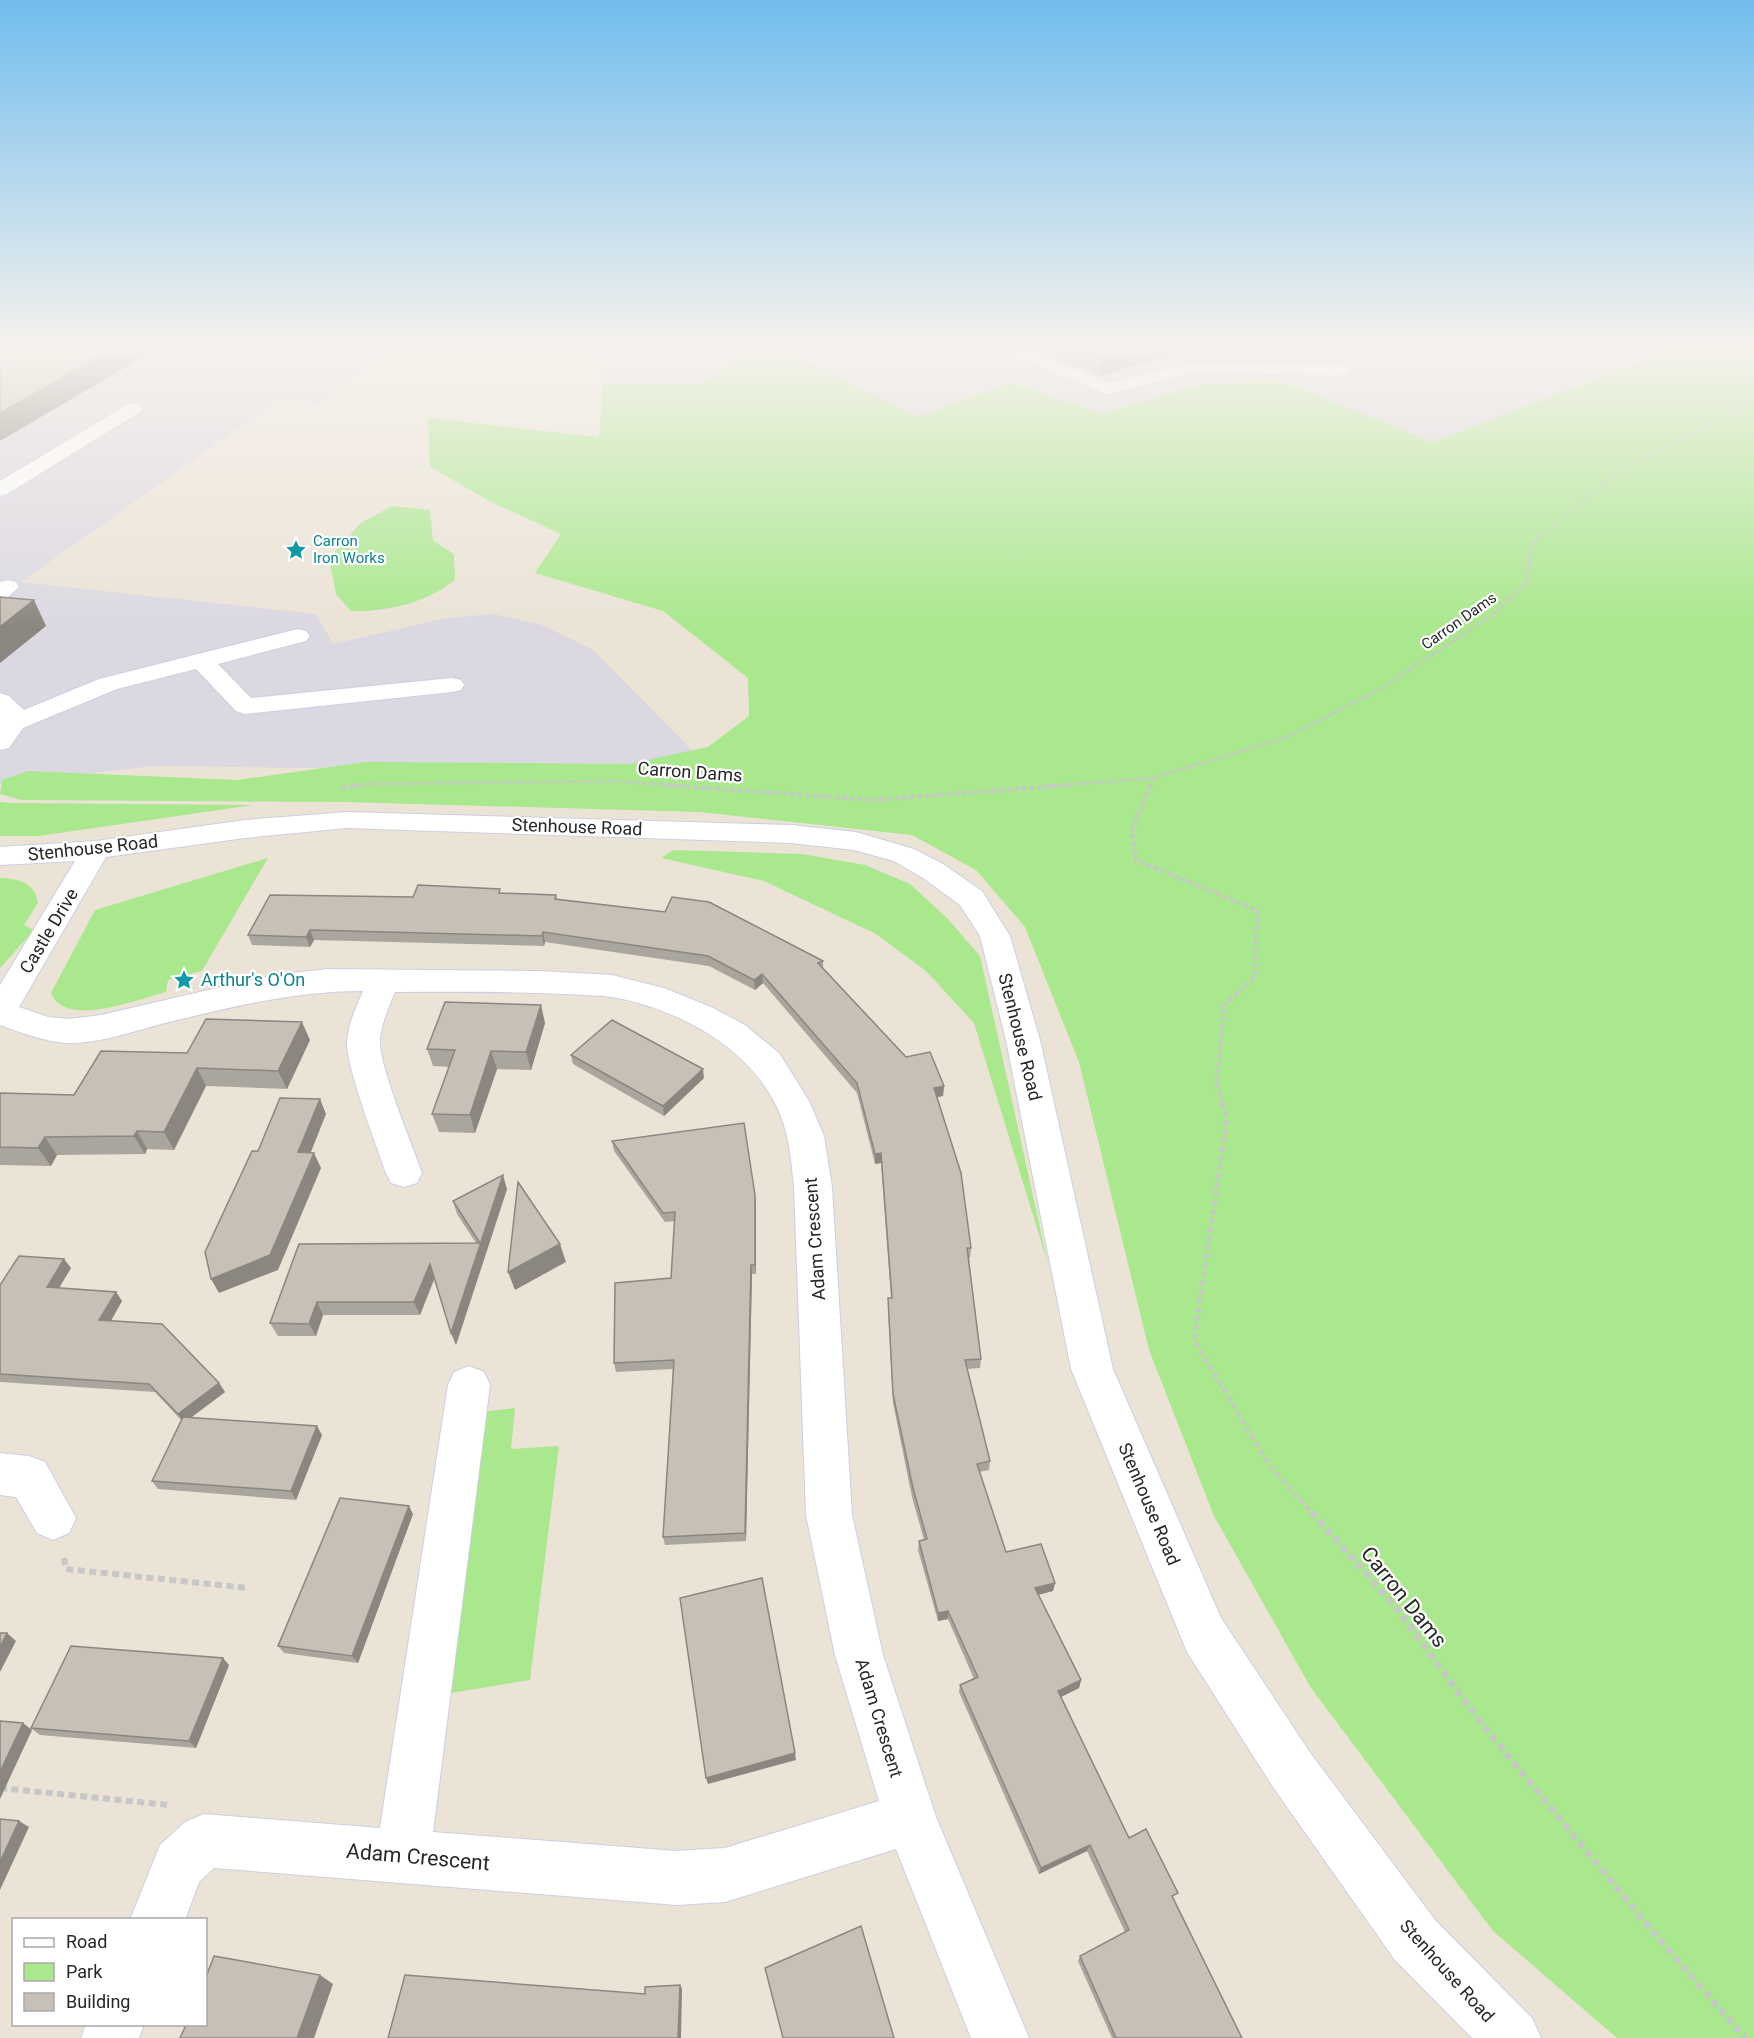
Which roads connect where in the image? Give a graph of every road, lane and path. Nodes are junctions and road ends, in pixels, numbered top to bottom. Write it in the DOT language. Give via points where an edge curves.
graph roads {
  1 [pos="83,439"];
  2 [pos="1682,439"];
  3 [pos="0,490"];
  4 [pos="298,636"];
  5 [pos="201,660"];
  6 [pos="452,686"];
  7 [pos="0,701"];
  8 [pos="7,733"];
  9 [pos="1153,778"];
  10 [pos="337,789"];
  11 [pos="96,850"];
  12 [pos="0,856"];
  13 [pos="384,980"];
  14 [pos="0,1012"];
  15 [pos="404,1173"];
  16 [pos="469,1384"];
  17 [pos="0,1474"];
  18 [pos="53,1518"];
  19 [pos="248,1588"];
  20 [pos="0,1788"];
  21 [pos="910,1818"];
  22 [pos="204,1841"];
  23 [pos="403,1855"];
  24 [pos="158,1918"];
  25 [pos="1000,2038"];
  26 [pos="1512,2038"];
  27 [pos="1745,2038"];
  1 -- 3 [label="street"];
  2 -- 9 [label="path, Carron Dams" via="1619,471 1554,522 1531,545 1527,582 1494,614 1382,688 1287,737"];
  4 -- 5 [label="street"];
  5 -- 6 [label="street" via="244,706"];
  5 -- 8 [label="street" via="108,684"];
  7 -- 8 [label="street" via="12,711"];
  9 -- 10 [label="path, Carron Dams" via="874,800 614,781 365,784"];
  9 -- 27 [label="path, Carron Dams" via="1132,831 1136,860 1257,910 1255,976 1224,1005 1217,1085 1227,1119 1194,1340 1269,1465 1394,1605 1482,1724"];
  11 -- 12 [label="street, Stenhouse Road"];
  11 -- 14 [label="street, Castle Drive"];
  11 -- 26 [label="street, Stenhouse Road" via="245,829 347,820 791,834 856,841 904,855 970,898 995,936 1023,1040 1092,1369 1204,1635 1291,1769 1415,1940"];
  13 -- 14 [label="street, Adam Crescent" via="283,985 69,1031 46,1029"];
  13 -- 15 [label="street" via="363,1042"];
  13 -- 21 [label="street, Adam Crescent" via="612,986 653,996 733,1033 767,1062 792,1101 806,1136 813,1187 829,1515 859,1655"];
  16 -- 23 [label="street"];
  17 -- 18 [label="street" via="30,1477"];
  18 -- 19 [label="path" via="66,1569"];
  20 -- 22 [label="path" via="181,1806"];
  21 -- 23 [label="street, Adam Crescent" via="724,1875 677,1878"];
  21 -- 25 [label="street, Adam Crescent"];
  22 -- 23 [label="street, Adam Crescent"];
  22 -- 24 [label="street" via="179,1864"];
}
